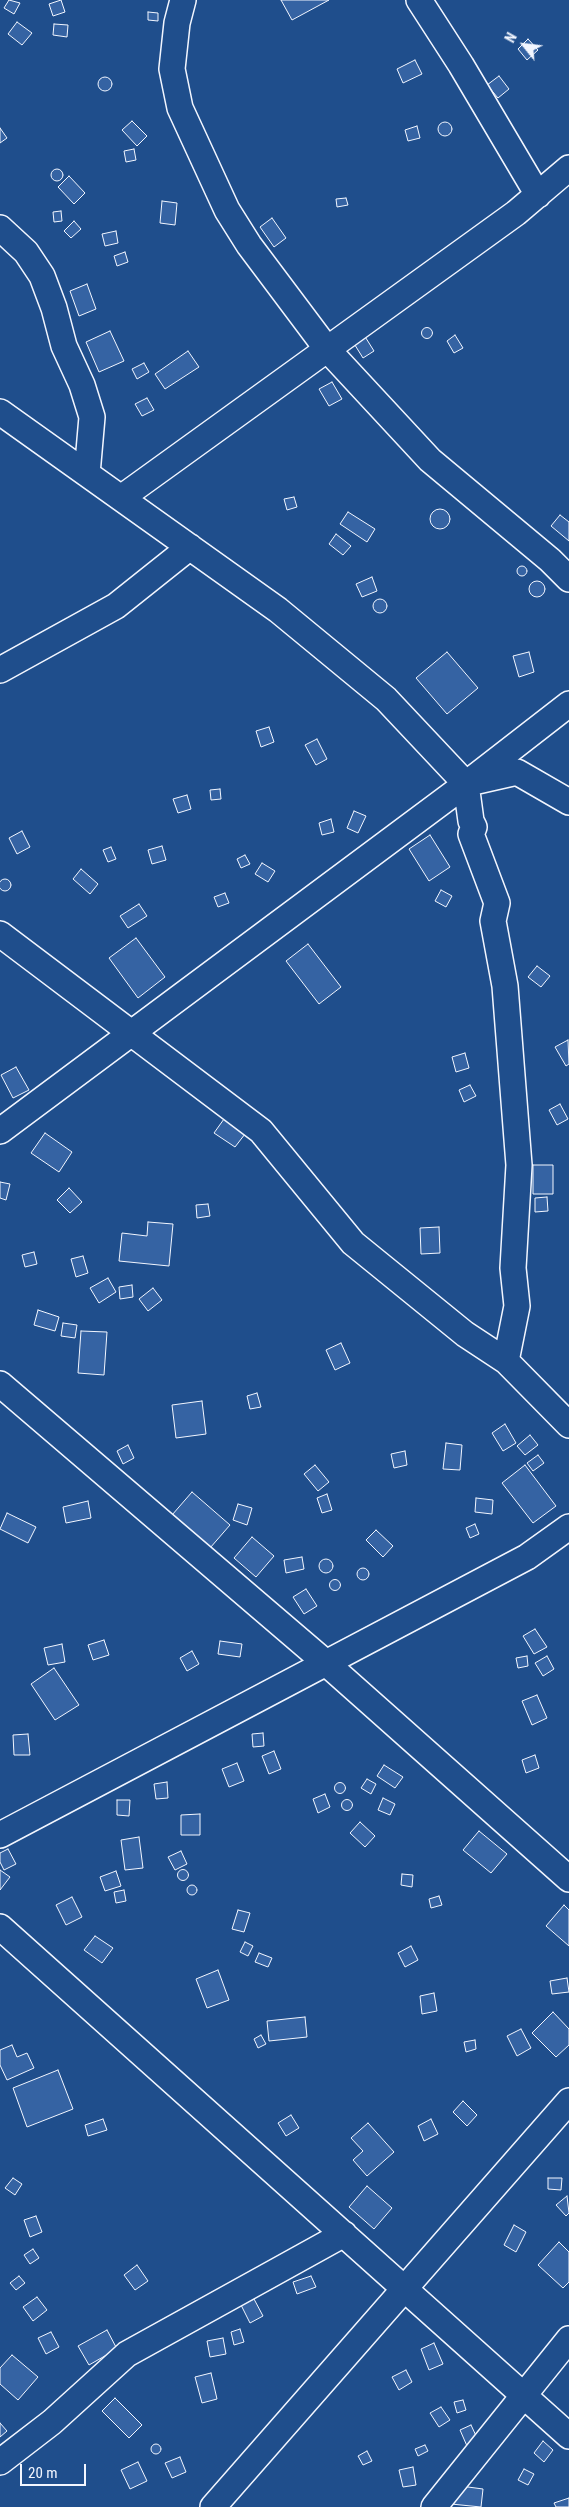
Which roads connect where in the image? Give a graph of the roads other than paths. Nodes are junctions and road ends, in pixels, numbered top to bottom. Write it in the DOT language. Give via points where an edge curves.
graph roads {
  1 [pos="183,0"];
  2 [pos="419,0"];
  3 [pos="569,168"];
  4 [pos="538,195"];
  5 [pos="0,228"];
  6 [pos="327,349"];
  7 [pos="0,412"];
  8 [pos="87,474"];
  9 [pos="121,498"];
  10 [pos="190,547"];
  11 [pos="569,580"];
  12 [pos="1,666"];
  13 [pos="569,704"];
  14 [pos="466,784"];
  15 [pos="569,802"];
  16 [pos="0,934"];
  17 [pos="130,1032"];
  18 [pos="0,1131"];
  19 [pos="506,1361"];
  20 [pos="0,1384"];
  21 [pos="569,1425"];
  22 [pos="569,1527"];
  23 [pos="326,1663"];
  24 [pos="0,1835"];
  25 [pos="569,1879"];
  26 [pos="0,1926"];
  27 [pos="569,2101"];
  28 [pos="344,2234"];
  29 [pos="405,2288"];
  30 [pos="569,2340"];
  31 [pos="524,2395"];
  32 [pos="569,2436"];
  33 [pos="0,2462"];
  34 [pos="213,2507"];
  35 [pos="434,2507"];
  1 -- 6 [label="street" via="172,68 180,108 227,210 249,245"];
  2 -- 4 [label="street"];
  3 -- 4 [label="street"];
  4 -- 6 [label="street"];
  5 -- 8 [label="street" via="26,252 42,276 64,346 82,385 92,417"];
  6 -- 9 [label="street"];
  6 -- 11 [label="street" via="430,460 550,560"];
  7 -- 8 [label="street"];
  8 -- 9 [label="street"];
  9 -- 10 [label="street"];
  10 -- 12 [label="street" via="116,606"];
  10 -- 14 [label="street" via="278,610 386,699"];
  13 -- 14 [label="street"];
  14 -- 15 [label="street" via="517,772"];
  14 -- 17 [label="street"];
  14 -- 19 [label="street" via="474,827 471,834 497,903 493,921 505,986 520,1165 513,1268 517,1306"];
  16 -- 17 [label="street"];
  17 -- 18 [label="street"];
  17 -- 19 [label="street" via="261,1132 353,1243 465,1334"];
  19 -- 21 [label="street"];
  20 -- 23 [label="street"];
  22 -- 23 [label="street" via="527,1557"];
  23 -- 24 [label="street"];
  23 -- 25 [label="street"];
  26 -- 28 [label="street"];
  27 -- 29 [label="street"];
  28 -- 29 [label="street"];
  28 -- 33 [label="street" via="127,2354 52,2422"];
  29 -- 31 [label="street"];
  29 -- 34 [label="street"];
  30 -- 31 [label="street"];
  31 -- 32 [label="street"];
  31 -- 35 [label="street"];
}
